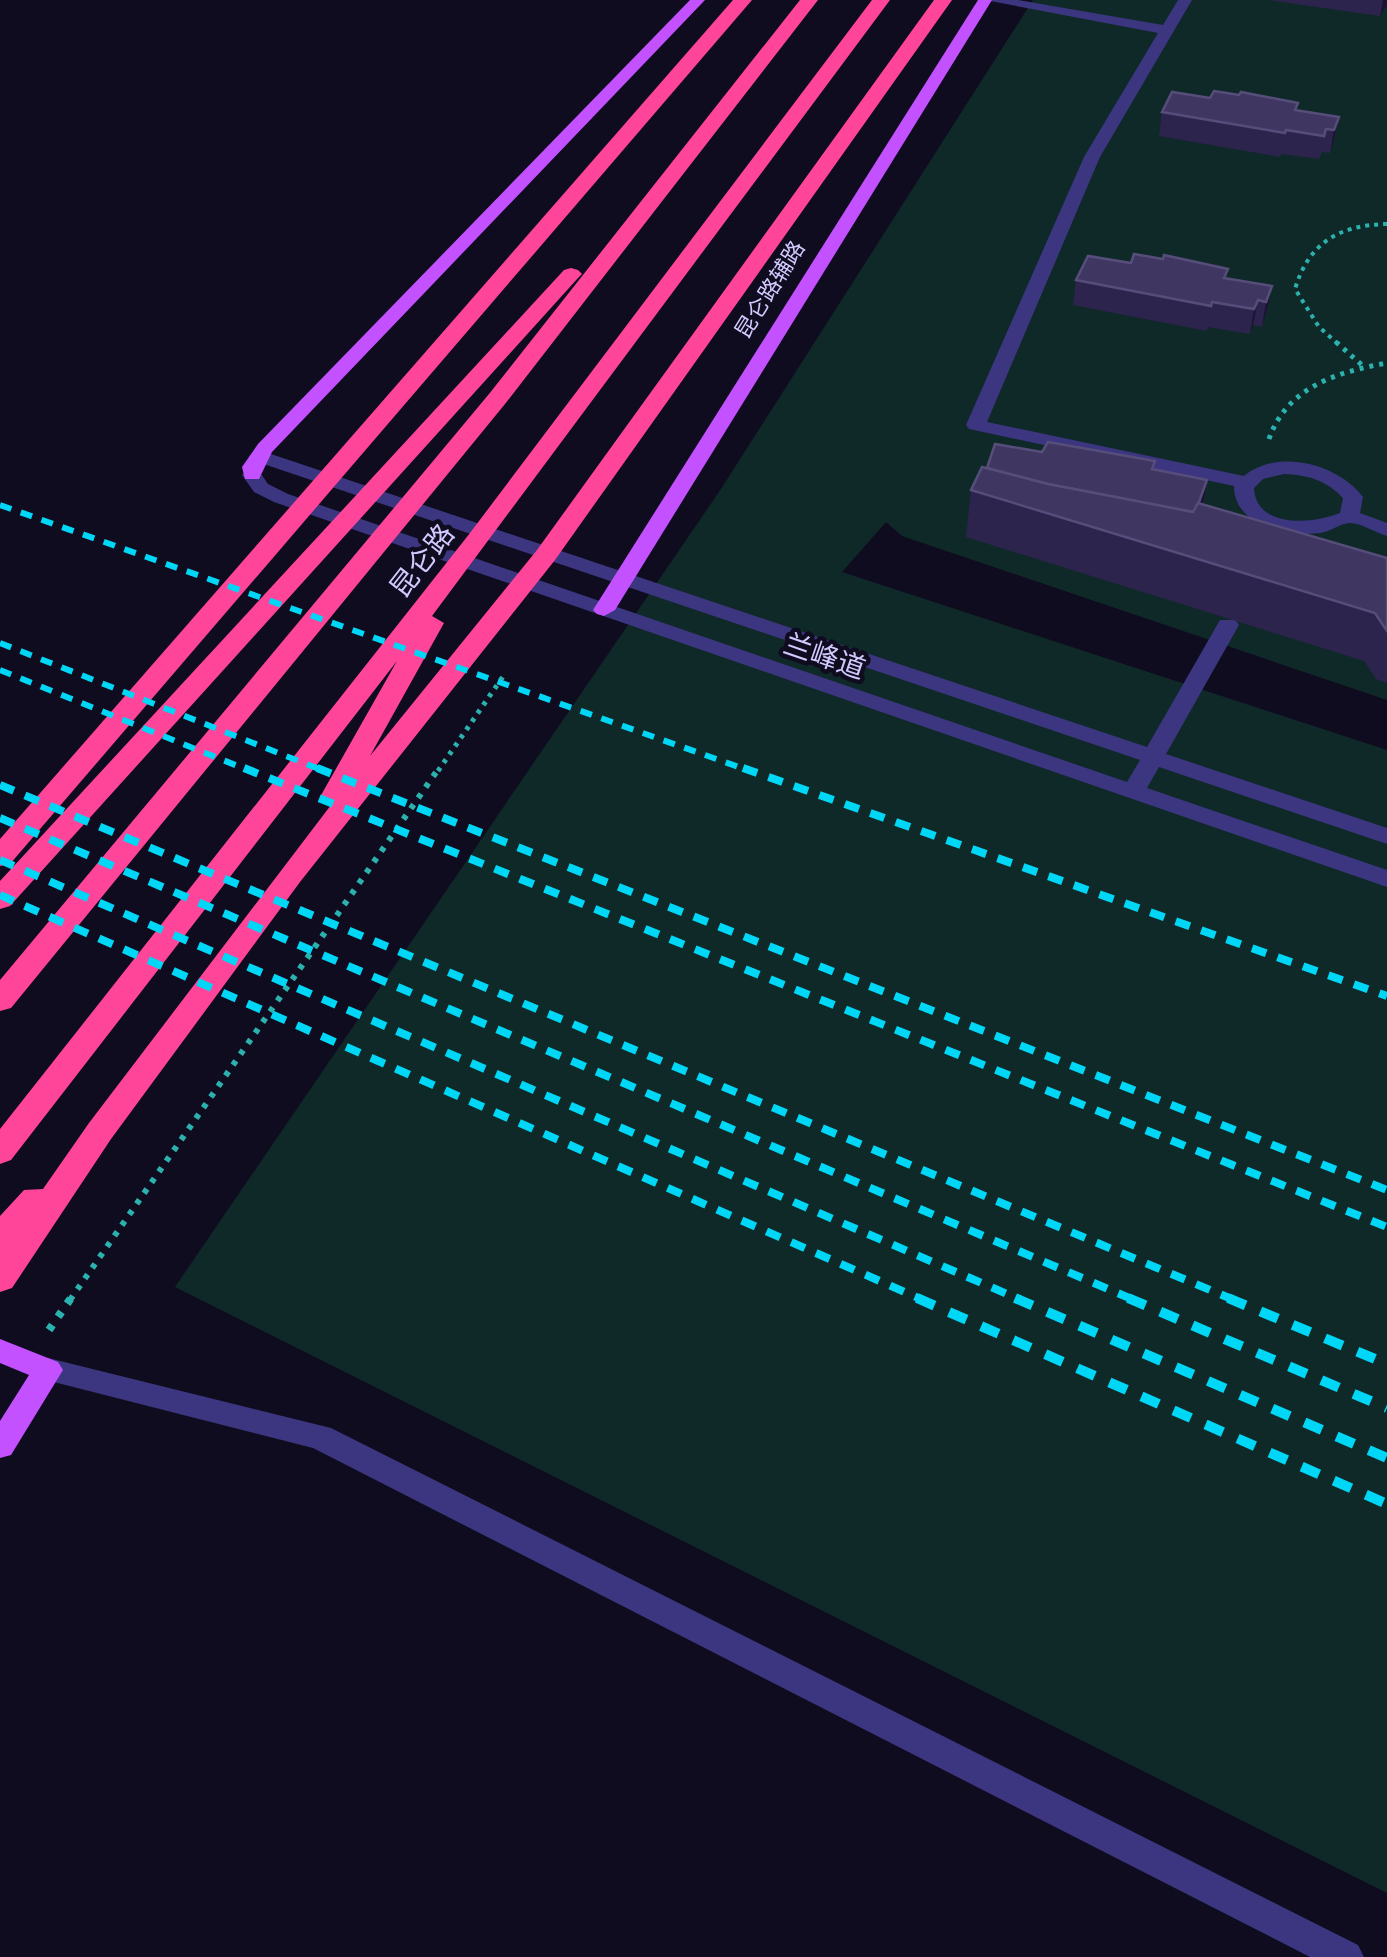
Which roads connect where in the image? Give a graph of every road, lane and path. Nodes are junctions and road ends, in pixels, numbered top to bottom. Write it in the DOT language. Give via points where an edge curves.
graph roads {
  1 [pos="698,0"];
  2 [pos="743,0"];
  3 [pos="809,0"];
  4 [pos="881,0"];
  5 [pos="943,0"];
  6 [pos="985,0"];
  7 [pos="992,0"];
  8 [pos="1185,0"];
  9 [pos="1167,30"];
  10 [pos="722,109"];
  11 [pos="1387,224"];
  12 [pos="1387,363"];
  13 [pos="1364,366"];
  14 [pos="255,466"];
  15 [pos="1268,470"];
  16 [pos="1246,482"];
  17 [pos="1349,516"];
  18 [pos="1387,530"];
  19 [pos="479,538"];
  20 [pos="623,579"];
  21 [pos="604,610"];
  22 [pos="1228,625"];
  23 [pos="510,666"];
  24 [pos="1153,757"];
  25 [pos="1133,792"];
  26 [pos="1387,836"];
  27 [pos="0,857"];
  28 [pos="290,875"];
  29 [pos="1387,879"];
  30 [pos="0,899"];
  31 [pos="0,1000"];
  32 [pos="100,1131"];
  33 [pos="0,1152"];
  34 [pos="0,1238"];
  35 [pos="94,1262"];
  36 [pos="0,1279"];
  37 [pos="0,1350"];
  38 [pos="48,1370"];
  39 [pos="0,1446"];
  40 [pos="1346,1957"];
  1 -- 14 [label="main road"];
  2 -- 27 [label="highway"];
  3 -- 10 [label="highway, 昆仑路"];
  4 -- 19 [label="highway, 昆仑路"];
  5 -- 28 [label="highway" via="546,555"];
  6 -- 20 [label="main road, 昆仑路辅路"];
  7 -- 9 [label="street"];
  8 -- 9 [label="street"];
  9 -- 16 [label="street" via="1092,158 976,424"];
  10 -- 30 [label="highway"];
  10 -- 31 [label="highway, 昆仑路" via="497,398"];
  11 -- 13 [label="path" via="1340,228 1322,238 1299,268 1295,289 1319,327"];
  12 -- 13 [label="path"];
  13 -- 15 [label="path" via="1288,402 1270,432"];
  14 -- 20 [label="street, 兰峰道"];
  14 -- 21 [label="street, 兰峰道" via="261,488 280,498"];
  15 -- 16 [label="street"];
  15 -- 17 [label="street" via="1302,468 1334,479 1352,497"];
  16 -- 17 [label="street" via="1243,502 1280,533 1322,528"];
  17 -- 18 [label="street"];
  19 -- 28 [label="highway"];
  19 -- 33 [label="highway, 昆仑路"];
  20 -- 21 [label="main road, 昆仑路辅路"];
  20 -- 24 [label="street, 兰峰道"];
  21 -- 25 [label="street, 兰峰道"];
  22 -- 24 [label="street"];
  23 -- 35 [label="path"];
  24 -- 25 [label="street"];
  24 -- 26 [label="street, 兰峰道"];
  25 -- 29 [label="street, 兰峰道"];
  28 -- 32 [label="highway"];
  32 -- 34 [label="highway"];
  32 -- 36 [label="highway"];
  37 -- 38 [label="main road"];
  38 -- 39 [label="main road"];
  38 -- 40 [label="street" via="320,1437"];
}
